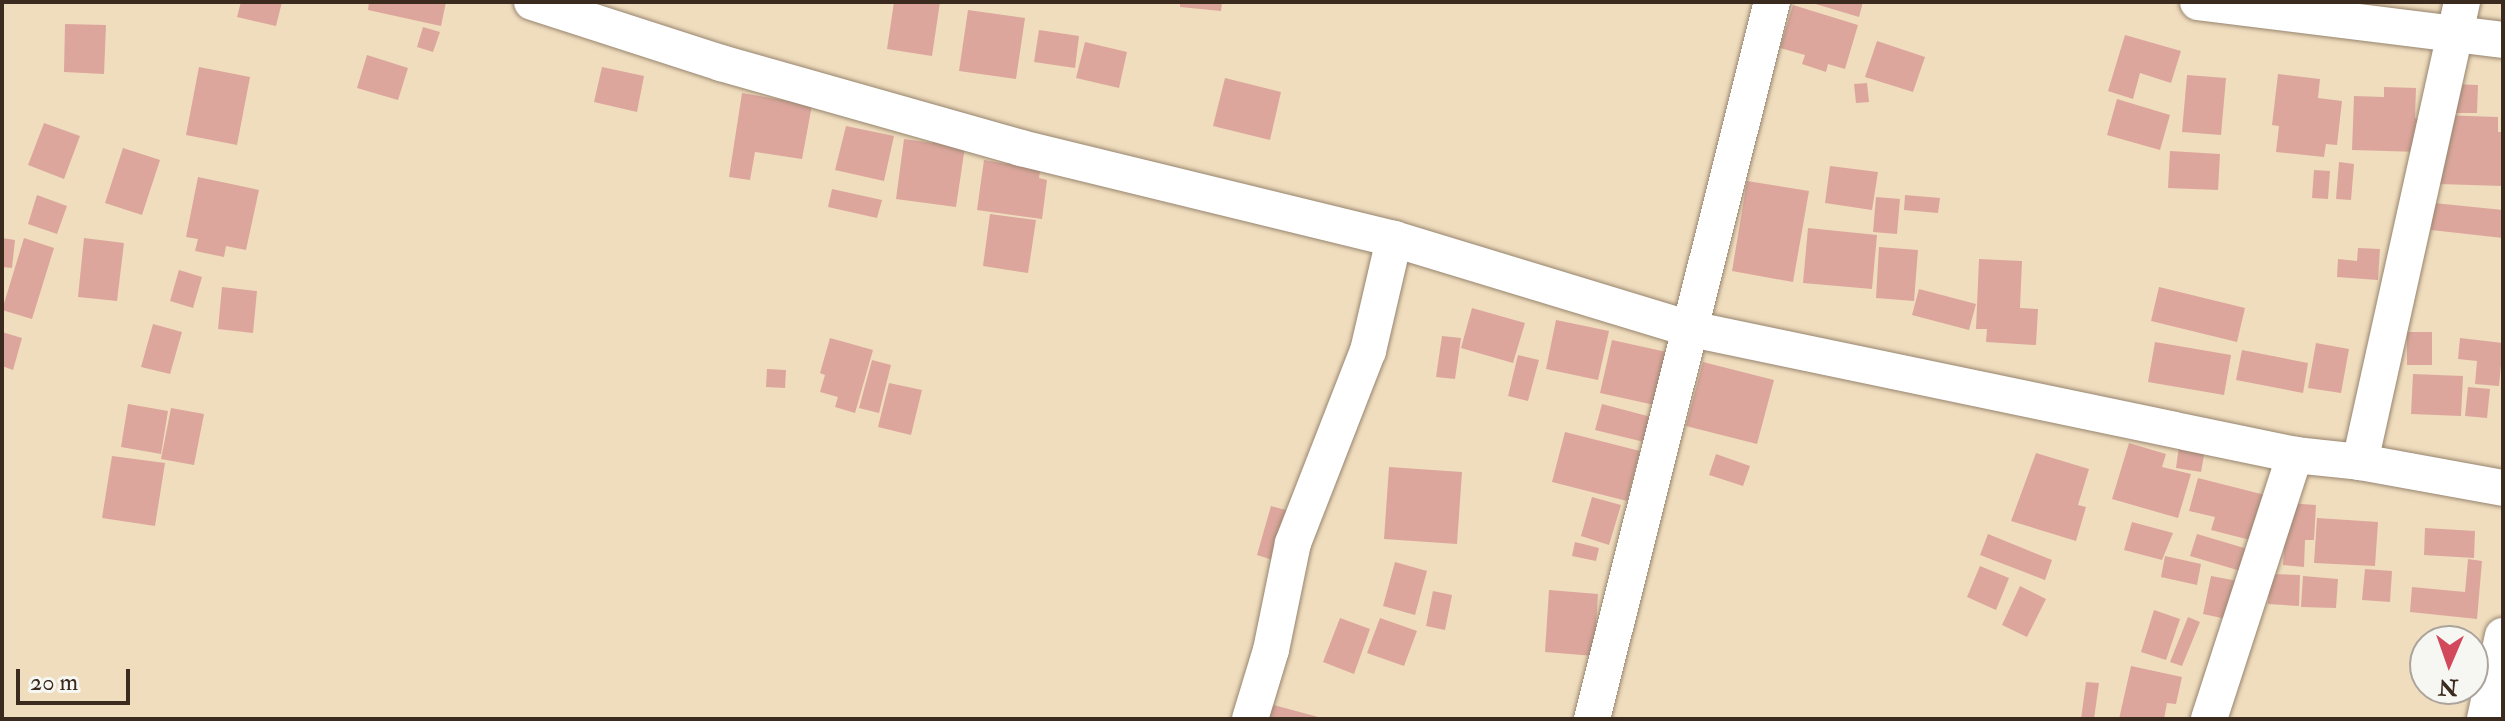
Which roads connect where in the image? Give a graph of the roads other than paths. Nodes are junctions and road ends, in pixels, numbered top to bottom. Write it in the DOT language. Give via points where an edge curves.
graph roads {
  1 [pos="532,2"];
  2 [pos="1772,2"];
  3 [pos="2198,2"];
  4 [pos="2458,18"];
  5 [pos="2503,40"];
  6 [pos="1394,239"];
  7 [pos="1691,329"];
  8 [pos="2295,455"];
  9 [pos="2360,462"];
  10 [pos="2503,488"];
  11 [pos="2503,636"];
  12 [pos="1250,719"];
  13 [pos="1592,719"];
  14 [pos="2209,719"];
  15 [pos="2485,719"];
  1 -- 6 [label="street" via="721,63 1021,148"];
  2 -- 7 [label="street"];
  3 -- 4 [label="street"];
  4 -- 5 [label="street"];
  4 -- 9 [label="street"];
  6 -- 7 [label="street"];
  6 -- 12 [label="street" via="1368,351 1293,543 1271,650"];
  7 -- 8 [label="street"];
  7 -- 13 [label="street"];
  8 -- 9 [label="street"];
  8 -- 14 [label="street"];
  9 -- 10 [label="street"];
  11 -- 15 [label="street"];
}
